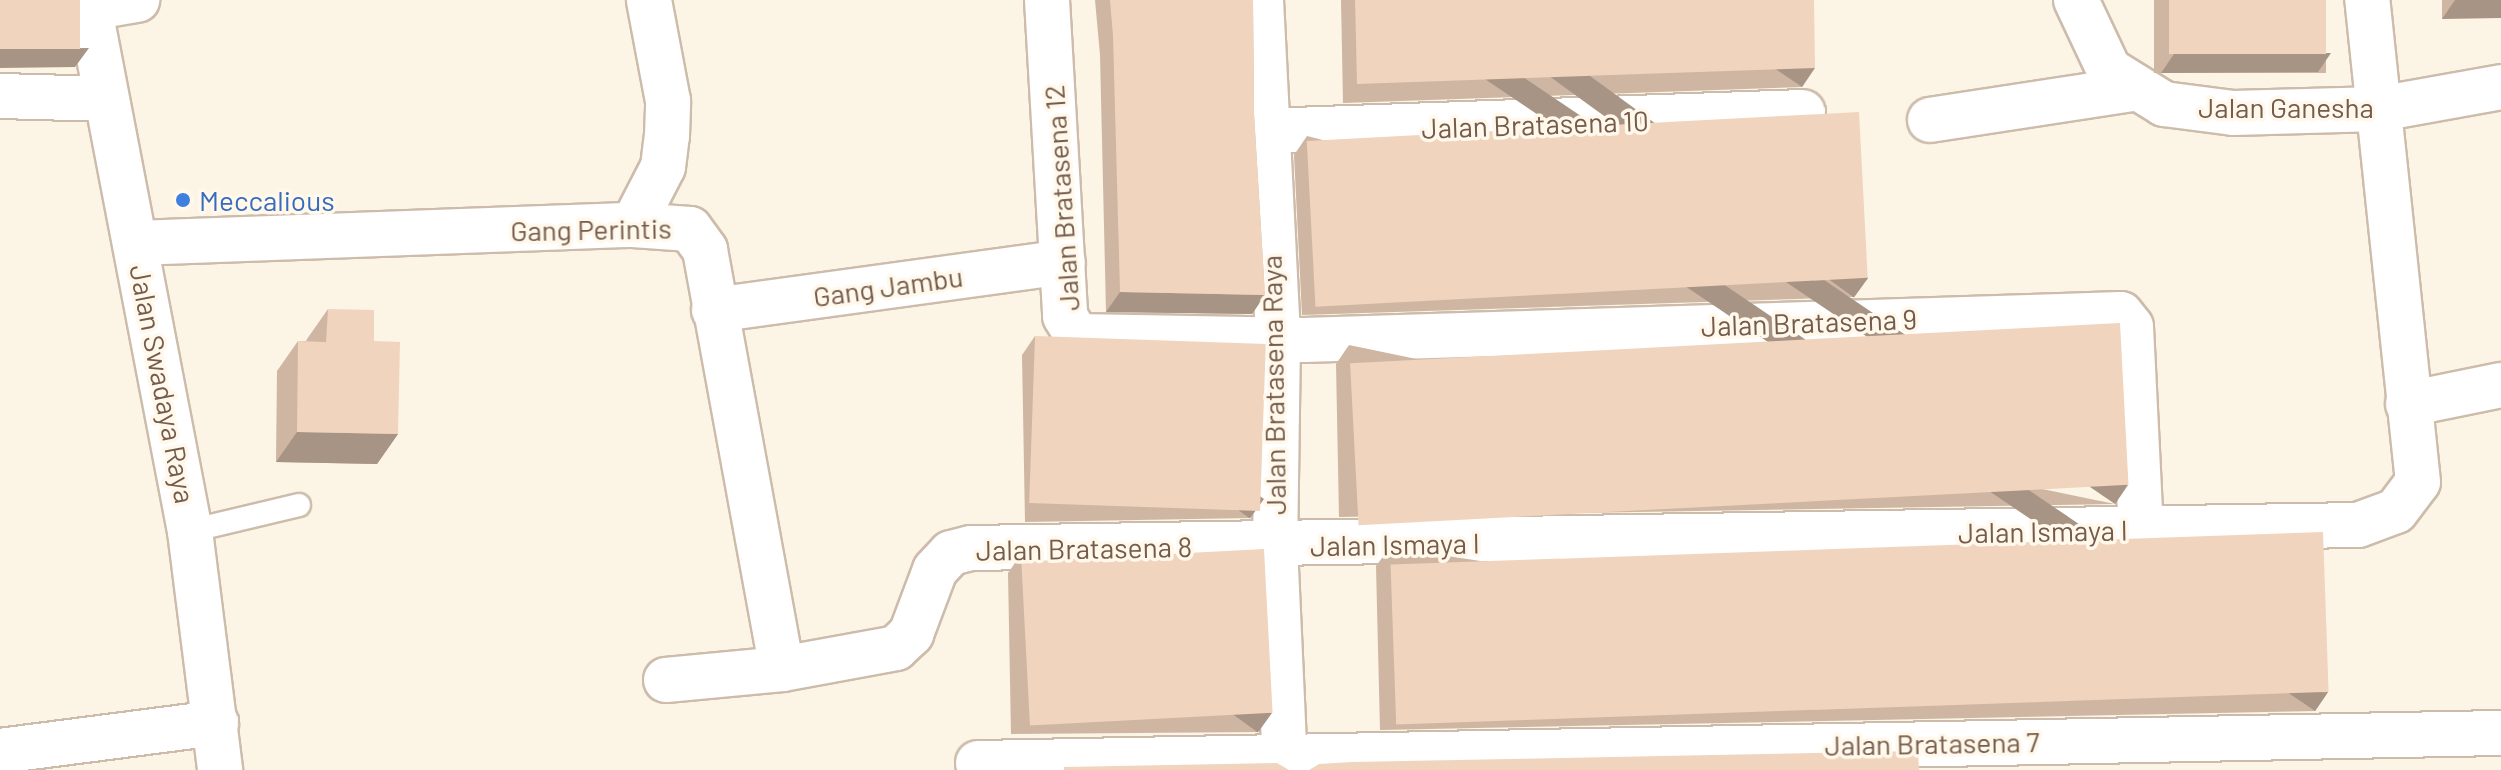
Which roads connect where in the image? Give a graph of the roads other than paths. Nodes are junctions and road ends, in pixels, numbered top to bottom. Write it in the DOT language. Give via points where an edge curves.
graph roads {
  1 [pos="137,0"];
  2 [pos="649,0"];
  3 [pos="1047,0"];
  4 [pos="1261,0"];
  5 [pos="2076,0"];
  6 [pos="2367,0"];
  7 [pos="88,4"];
  8 [pos="2501,87"];
  9 [pos="2132,89"];
  10 [pos="0,96"];
  11 [pos="106,99"];
  12 [pos="2379,109"];
  13 [pos="1803,112"];
  14 [pos="1930,120"];
  15 [pos="1265,131"];
  16 [pos="633,225"];
  17 [pos="136,243"];
  18 [pos="1063,262"];
  19 [pos="714,310"];
  20 [pos="1278,338"];
  21 [pos="2501,385"];
  22 [pos="2408,404"];
  23 [pos="299,505"];
  24 [pos="2141,529"];
  25 [pos="190,531"];
  26 [pos="1275,546"];
  27 [pos="782,669"];
  28 [pos="666,680"];
  29 [pos="216,723"];
  30 [pos="2501,733"];
  31 [pos="0,751"];
  32 [pos="2187,753"];
  33 [pos="1969,756"];
  34 [pos="978,763"];
  35 [pos="1284,763"];
  36 [pos="220,770"];
  1 -- 7 [label="street"];
  2 -- 16 [label="street" via="668,101 667,136 663,167"];
  3 -- 18 [label="street, Jalan Bratasena 12"];
  4 -- 15 [label="street, Jalan Bratasena Raya"];
  5 -- 9 [label="street, Jalan Ganesha" via="2109,70"];
  6 -- 12 [label="street, Jalan Ismaya I"];
  7 -- 11 [label="street, Jalan Swadaya Raya"];
  8 -- 12 [label="street, Jalan Ganesha"];
  9 -- 12 [label="street, Jalan Ganesha" via="2164,104 2233,113"];
  9 -- 14 [label="street"];
  10 -- 11 [label="street"];
  11 -- 17 [label="street, Jalan Swadaya Raya"];
  12 -- 22 [label="street, Jalan Ismaya I"];
  13 -- 15 [label="street, Jalan Bratasena 10"];
  15 -- 20 [label="street, Jalan Bratasena Raya"];
  16 -- 17 [label="street, Gang Perintis"];
  16 -- 19 [label="street, Gang Perintis" via="690,229 705,250"];
  17 -- 25 [label="street, Jalan Swadaya Raya"];
  18 -- 19 [label="street, Gang Jambu"];
  18 -- 20 [label="street, Jalan Bratasena 12" via="1065,316 1077,336"];
  19 -- 27 [label="street, Gang Perintis"];
  20 -- 24 [label="street, Jalan Bratasena 9" via="2121,314 2131,327"];
  20 -- 26 [label="street, Jalan Bratasena Raya"];
  21 -- 22 [label="street"];
  22 -- 24 [label="street, Jalan Ismaya I" via="2418,482 2396,511 2358,525"];
  23 -- 25 [label="lane"];
  24 -- 26 [label="street, Jalan Ismaya I"];
  25 -- 29 [label="street, Jalan Swadaya Raya"];
  26 -- 27 [label="street, Jalan Bratasena 8" via="951,553 935,570 911,634 896,648"];
  26 -- 35 [label="street, Jalan Bratasena Raya"];
  27 -- 28 [label="street, Jalan Bratasena 8"];
  29 -- 31 [label="street"];
  29 -- 36 [label="street, Jalan Swadaya Raya"];
  30 -- 32 [label="street, Jalan Bratasena 7"];
  32 -- 33 [label="street, Jalan Bratasena 7"];
  33 -- 35 [label="street, Jalan Bratasena 7"];
  34 -- 35 [label="street, Jalan Bratasena 7"];
}
